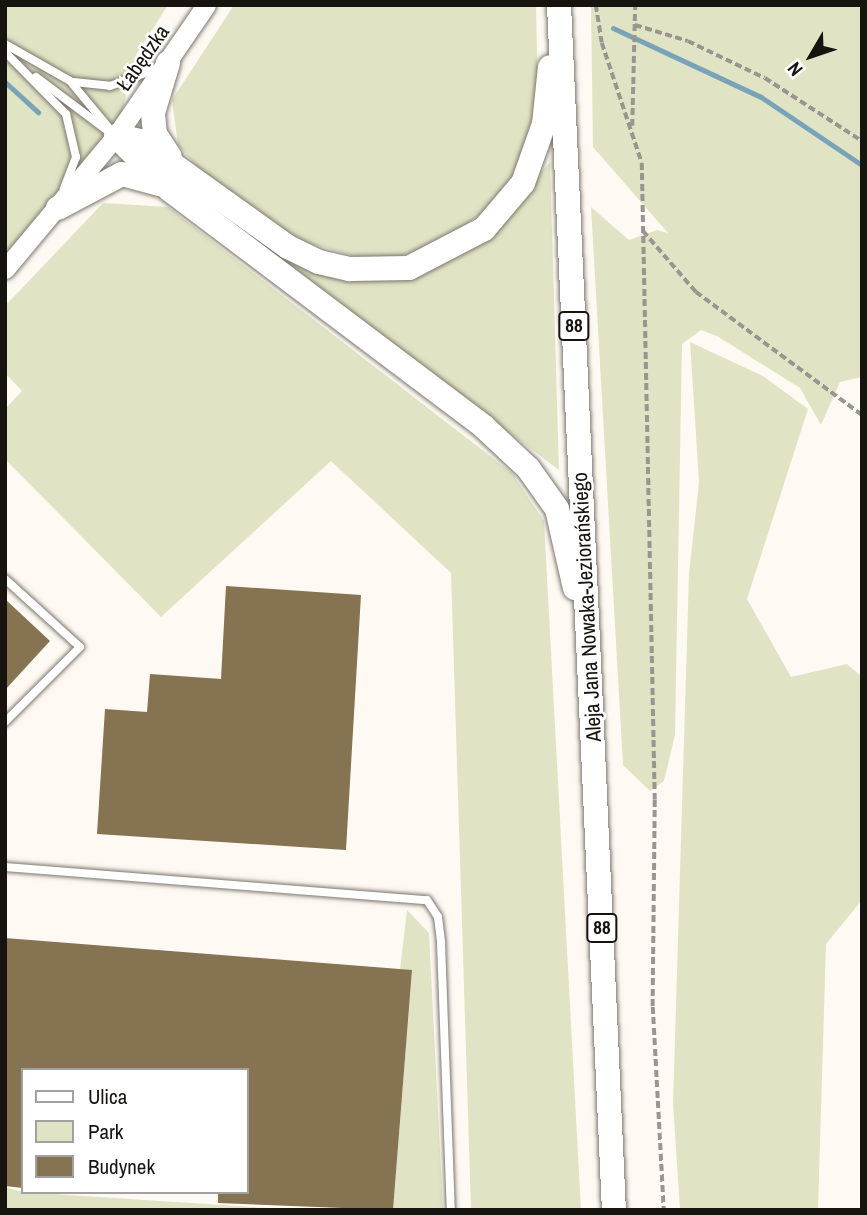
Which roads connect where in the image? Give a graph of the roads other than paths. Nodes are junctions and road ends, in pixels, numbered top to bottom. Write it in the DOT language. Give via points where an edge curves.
graph roads {
  1 [pos="206,5"];
  2 [pos="558,5"];
  3 [pos="5,44"];
  4 [pos="5,51"];
  5 [pos="168,63"];
  6 [pos="70,81"];
  7 [pos="116,136"];
  8 [pos="176,180"];
  9 [pos="58,208"];
  10 [pos="5,269"];
  11 [pos="5,579"];
  12 [pos="589,647"];
  13 [pos="5,722"];
  14 [pos="5,867"];
  15 [pos="451,1210"];
  16 [pos="614,1210"];
  1 -- 5 [label="street, Łabędzka"];
  2 -- 8 [label="main road" via="544,124 523,183 484,229 439,255 380,271 319,261"];
  2 -- 12 [label="main road, Aleja Jana Nowaka-Jeziorańskiego / 88"];
  3 -- 6 [label="lane"];
  4 -- 7 [label="lane" via="71,108"];
  4 -- 9 [label="lane" via="66,114 74,137 76,158"];
  5 -- 6 [label="lane" via="110,86"];
  5 -- 7 [label="street, Łabędzka"];
  5 -- 8 [label="main road" via="155,91 155,134"];
  6 -- 7 [label="lane"];
  7 -- 8 [label="main road"];
  7 -- 9 [label="street, Łabędzka"];
  8 -- 9 [label="main road" via="122,174"];
  8 -- 12 [label="main road" via="484,427 528,468 557,509"];
  9 -- 10 [label="street, Łabędzka"];
  11 -- 13 [label="lane" via="80,647"];
  12 -- 16 [label="main road, Aleja Jana Nowaka-Jeziorańskiego / 88"];
  14 -- 15 [label="lane" via="427,900 442,943"];
}
